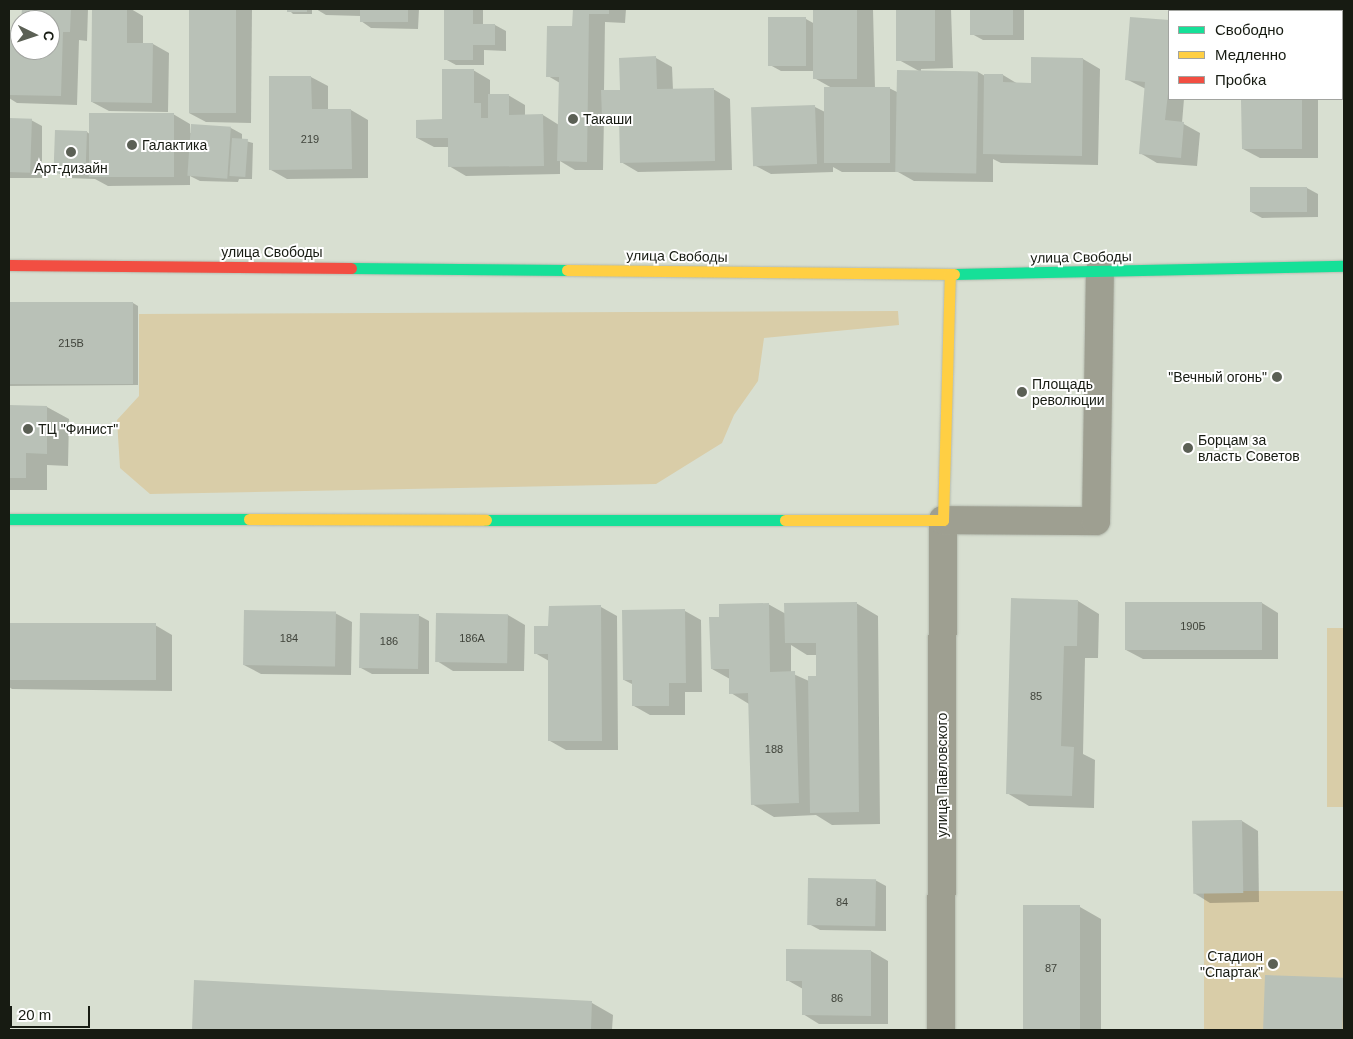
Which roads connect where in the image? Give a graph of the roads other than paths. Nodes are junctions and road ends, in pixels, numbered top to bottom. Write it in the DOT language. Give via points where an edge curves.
graph roads {
  1 [pos="9,265"];
  2 [pos="1344,266"];
  3 [pos="1100,271"];
  4 [pos="950,274"];
  5 [pos="9,518"];
  6 [pos="943,520"];
  7 [pos="941,1030"];
  1 -- 4 [label="main road, улица Свободы"];
  2 -- 3 [label="main road, улица Свободы"];
  3 -- 4 [label="main road, улица Свободы"];
  3 -- 6 [label="street" via="1096,521"];
  4 -- 6 [label="main road"];
  5 -- 6 [label="main road"];
  6 -- 7 [label="street, улица Павловского"];
}
